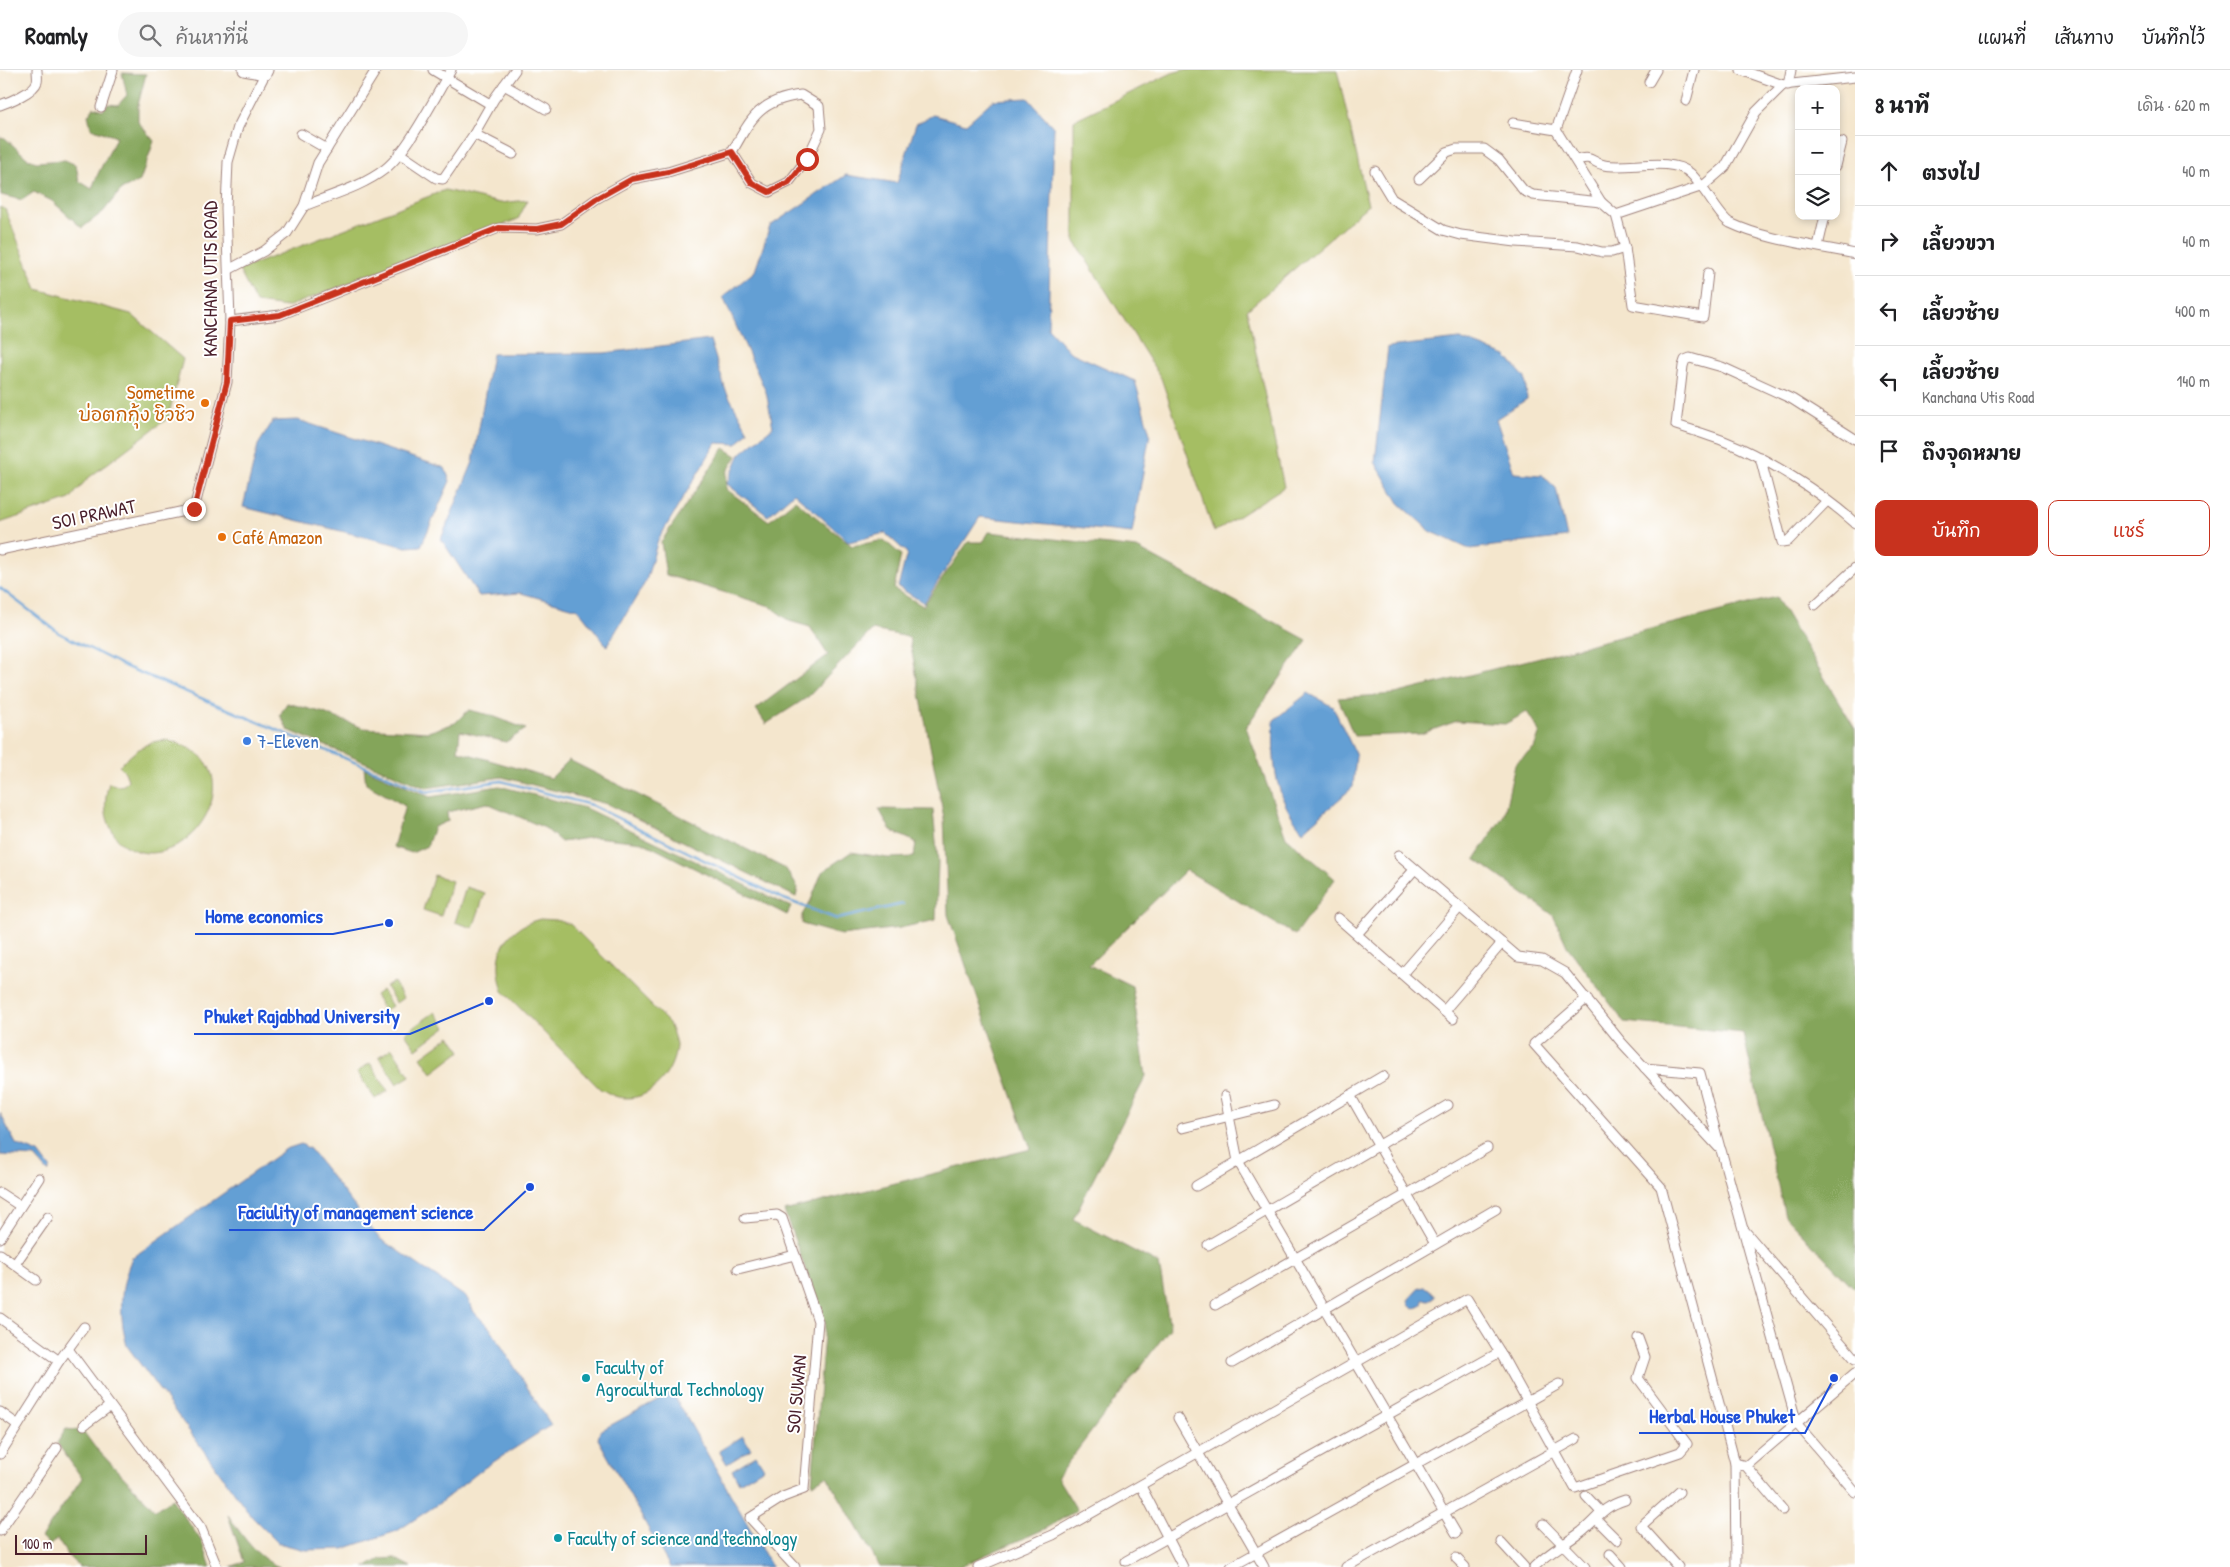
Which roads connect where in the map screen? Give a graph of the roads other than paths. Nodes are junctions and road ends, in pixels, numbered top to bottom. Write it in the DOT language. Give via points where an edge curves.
graph roads {
  1 [pos="37,70"];
  2 [pos="113,70"];
  3 [pos="244,70"];
  4 [pos="376,70"];
  5 [pos="433,70"];
  6 [pos="515,70"];
  7 [pos="1577,70"];
  8 [pos="1656,70"];
  9 [pos="1694,70"];
  10 [pos="1743,70"];
  11 [pos="1791,70"];
  12 [pos="266,72"];
  13 [pos="448,74"];
  14 [pos="1855,77"];
  15 [pos="1649,82"];
  16 [pos="504,85"];
  17 [pos="1785,85"];
  18 [pos="1686,100"];
  19 [pos="490,104"];
  20 [pos="0,105"];
  21 [pos="101,107"];
  22 [pos="546,109"];
  23 [pos="1513,123"];
  24 [pos="1556,130"];
  25 [pos="301,134"];
  26 [pos="474,134"];
  27 [pos="1842,142"];
  28 [pos="327,149"];
  29 [pos="1840,150"];
  30 [pos="732,152"];
  31 [pos="399,153"];
  32 [pos="513,154"];
  33 [pos="1576,160"];
  34 [pos="1376,171"];
  35 [pos="1419,179"];
  36 [pos="1702,186"];
  37 [pos="1601,202"];
  38 [pos="304,206"];
  39 [pos="1616,215"];
  40 [pos="1823,220"];
  41 [pos="1818,246"];
  42 [pos="1625,248"];
  43 [pos="1855,254"];
  44 [pos="230,269"];
  45 [pos="1708,273"];
  46 [pos="230,321"];
  47 [pos="1855,440"];
  48 [pos="1760,457"];
  49 [pos="1827,501"];
  50 [pos="194,509"];
  51 [pos="1855,522"];
  52 [pos="0,550"];
  53 [pos="1855,568"];
  54 [pos="1815,605"];
  55 [pos="1399,855"];
  56 [pos="1415,868"];
  57 [pos="1460,907"];
  58 [pos="1338,918"];
  59 [pos="1357,934"];
  60 [pos="1502,943"];
  61 [pos="1402,974"];
  62 [pos="1587,998"];
  63 [pos="1444,1011"];
  64 [pos="1453,1019"];
  65 [pos="1645,1068"];
  66 [pos="1383,1076"];
  67 [pos="1350,1095"];
  68 [pos="1225,1096"];
  69 [pos="1274,1105"];
  70 [pos="1448,1105"];
  71 [pos="1230,1117"];
  72 [pos="1182,1128"];
  73 [pos="1378,1145"];
  74 [pos="1487,1148"];
  75 [pos="1721,1150"];
  76 [pos="1238,1161"];
  77 [pos="38,1178"];
  78 [pos="1196,1186"];
  79 [pos="0,1193"];
  80 [pos="1407,1194"];
  81 [pos="20,1206"];
  82 [pos="1267,1209"];
  83 [pos="1496,1209"];
  84 [pos="48,1218"];
  85 [pos="745,1218"];
  86 [pos="1743,1228"];
  87 [pos="0,1238"];
  88 [pos="1435,1244"];
  89 [pos="1208,1245"];
  90 [pos="0,1254"];
  91 [pos="795,1255"];
  92 [pos="1295,1257"];
  93 [pos="15,1264"];
  94 [pos="738,1269"];
  95 [pos="36,1280"];
  96 [pos="1215,1305"];
  97 [pos="1325,1308"];
  98 [pos="0,1318"];
  99 [pos="84,1327"];
  100 [pos="1638,1338"];
  101 [pos="68,1350"];
  102 [pos="1500,1352"];
  103 [pos="1855,1358"];
  104 [pos="60,1361"];
  105 [pos="1356,1362"];
  106 [pos="1232,1363"];
  107 [pos="1855,1373"];
  108 [pos="1559,1384"];
  109 [pos="1527,1402"];
  110 [pos="110,1406"];
  111 [pos="0,1412"];
  112 [pos="1388,1414"];
  113 [pos="1178,1418"];
  114 [pos="1797,1424"];
  115 [pos="18,1425"];
  116 [pos="84,1425"];
  117 [pos="1576,1439"];
  118 [pos="56,1448"];
  119 [pos="1555,1451"];
  120 [pos="1197,1453"];
  121 [pos="0,1454"];
  122 [pos="1735,1463"];
  123 [pos="1417,1464"];
  124 [pos="1746,1466"];
  125 [pos="1141,1486"];
  126 [pos="1679,1492"];
  127 [pos="1855,1492"];
  128 [pos="1586,1496"];
  129 [pos="1625,1500"];
  130 [pos="1228,1505"];
  131 [pos="1783,1510"];
  132 [pos="1444,1512"];
  133 [pos="1599,1515"];
  134 [pos="1542,1524"];
  135 [pos="0,1531"];
  136 [pos="1456,1533"];
  137 [pos="1167,1539"];
  138 [pos="1617,1540"];
  139 [pos="1501,1542"];
  140 [pos="1562,1544"];
  141 [pos="1256,1553"];
  142 [pos="1610,1554"];
  143 [pos="1456,1558"];
  144 [pos="1126,1561"];
  145 [pos="217,1567"];
  146 [pos="795,1567"];
  147 [pos="978,1567"];
  148 [pos="1183,1567"];
  149 [pos="1231,1567"];
  150 [pos="1264,1567"];
  151 [pos="1346,1567"];
  152 [pos="1465,1567"];
  153 [pos="1524,1567"];
  154 [pos="1534,1567"];
  155 [pos="1585,1567"];
  156 [pos="1622,1567"];
  157 [pos="1678,1567"];
  158 [pos="1736,1567"];
  1 -- 20 [label="street" via="35,86"];
  2 -- 21 [label="street"];
  3 -- 12 [label="street, KANCHANA UTIS ROAD"];
  4 -- 28 [label="street"];
  5 -- 13 [label="street"];
  6 -- 16 [label="street"];
  7 -- 24 [label="street"];
  8 -- 15 [label="street"];
  9 -- 18 [label="street"];
  10 -- 17 [label="street"];
  11 -- 17 [label="street"];
  12 -- 44 [label="street, KANCHANA UTIS ROAD" via="238,126 228,162 226,208"];
  13 -- 19 [label="street"];
  13 -- 31 [label="street"];
  14 -- 17 [label="street"];
  16 -- 19 [label="street"];
  16 -- 22 [label="street"];
  17 -- 36 [label="street" via="1756,112 1725,167"];
  19 -- 26 [label="street"];
  23 -- 24 [label="street"];
  24 -- 33 [label="street"];
  25 -- 28 [label="street"];
  26 -- 31 [label="street" via="443,179 436,178"];
  26 -- 32 [label="street"];
  27 -- 29 [label="street"];
  28 -- 38 [label="street" via="318,163"];
  30 -- 30 [label="street" via="752,183 769,192 789,182 807,159 821,129 819,106 801,95 783,97 765,105 745,128"];
  30 -- 46 [label="street" via="668,172 632,179 561,224 537,229 499,228 280,315"];
  31 -- 38 [label="street" via="386,169 364,182"];
  33 -- 36 [label="street" via="1588,158 1604,165 1676,166 1690,173"];
  33 -- 37 [label="street"];
  34 -- 42 [label="street" via="1392,199 1443,230 1461,236 1578,246 1602,252"];
  35 -- 37 [label="street" via="1447,152 1484,149 1499,160 1524,191"];
  36 -- 39 [label="street"];
  36 -- 41 [label="street" via="1728,222 1766,235"];
  37 -- 39 [label="street"];
  38 -- 44 [label="street" via="287,233 264,252"];
  39 -- 42 [label="street"];
  40 -- 41 [label="street"];
  41 -- 43 [label="street"];
  42 -- 45 [label="street" via="1633,304 1703,317"];
  44 -- 46 [label="street, KANCHANA UTIS ROAD"];
  46 -- 50 [label="street, KANCHANA UTIS ROAD" via="227,382"];
  47 -- 48 [label="street" via="1792,399 1722,368 1690,358 1686,360 1676,425"];
  48 -- 49 [label="street"];
  48 -- 49 [label="street" via="1782,542 1788,541"];
  49 -- 51 [label="street"];
  50 -- 52 [label="street, SOI PRAWAT"];
  53 -- 54 [label="street"];
  55 -- 56 [label="street"];
  56 -- 57 [label="street"];
  56 -- 59 [label="street"];
  57 -- 60 [label="street"];
  57 -- 61 [label="street"];
  58 -- 59 [label="street"];
  59 -- 61 [label="street"];
  60 -- 62 [label="street" via="1518,957 1542,960 1565,973"];
  60 -- 63 [label="street"];
  61 -- 63 [label="street"];
  62 -- 65 [label="street"];
  62 -- 122 [label="street" via="1534,1044 1661,1187"];
  63 -- 64 [label="street"];
  65 -- 75 [label="street"];
  65 -- 75 [label="street" via="1700,1073"];
  66 -- 67 [label="street"];
  67 -- 73 [label="street"];
  67 -- 76 [label="street"];
  68 -- 71 [label="street"];
  69 -- 71 [label="street"];
  70 -- 73 [label="street"];
  71 -- 72 [label="street"];
  71 -- 76 [label="street"];
  73 -- 80 [label="street"];
  73 -- 82 [label="street"];
  74 -- 80 [label="street"];
  75 -- 86 [label="street"];
  76 -- 78 [label="street"];
  76 -- 82 [label="street"];
  77 -- 81 [label="street"];
  79 -- 81 [label="street"];
  80 -- 88 [label="street"];
  80 -- 92 [label="street"];
  81 -- 87 [label="street"];
  82 -- 89 [label="street"];
  82 -- 92 [label="street"];
  83 -- 88 [label="street"];
  84 -- 93 [label="street"];
  85 -- 91 [label="street, SOI SUWAN" via="779,1215"];
  86 -- 103 [label="street"];
  86 -- 114 [label="street"];
  88 -- 97 [label="street"];
  90 -- 93 [label="street"];
  91 -- 94 [label="street"];
  91 -- 146 [label="street, SOI SUWAN" via="818,1321 804,1489 783,1497 750,1518"];
  92 -- 96 [label="street"];
  92 -- 97 [label="street"];
  93 -- 95 [label="street"];
  97 -- 105 [label="street"];
  97 -- 106 [label="street"];
  98 -- 104 [label="street"];
  99 -- 101 [label="street"];
  100 -- 119 [label="street" via="1645,1357 1638,1378 1687,1444 1680,1452 1575,1488"];
  101 -- 104 [label="street"];
  101 -- 110 [label="street"];
  102 -- 105 [label="street" via="1467,1299"];
  102 -- 109 [label="street"];
  102 -- 112 [label="street"];
  104 -- 115 [label="street"];
  105 -- 112 [label="street"];
  105 -- 120 [label="street"];
  107 -- 114 [label="street"];
  108 -- 109 [label="street"];
  109 -- 119 [label="street"];
  109 -- 123 [label="street"];
  110 -- 116 [label="street"];
  110 -- 145 [label="street" via="201,1528"];
  111 -- 115 [label="street"];
  112 -- 123 [label="street"];
  112 -- 130 [label="street"];
  113 -- 120 [label="street"];
  114 -- 124 [label="street"];
  114 -- 127 [label="street"];
  115 -- 121 [label="street"];
  117 -- 119 [label="street"];
  118 -- 135 [label="street"];
  119 -- 132 [label="street"];
  120 -- 125 [label="street"];
  120 -- 130 [label="street"];
  122 -- 124 [label="street"];
  122 -- 158 [label="street"];
  123 -- 132 [label="street"];
  123 -- 141 [label="street"];
  124 -- 131 [label="street"];
  125 -- 137 [label="street"];
  125 -- 147 [label="street" via="1053,1535"];
  126 -- 157 [label="street" via="1641,1526"];
  128 -- 133 [label="street"];
  129 -- 133 [label="street" via="1610,1505"];
  130 -- 137 [label="street"];
  130 -- 141 [label="street"];
  132 -- 136 [label="street"];
  132 -- 151 [label="street"];
  133 -- 138 [label="street"];
  133 -- 140 [label="street"];
  134 -- 140 [label="street"];
  137 -- 144 [label="street"];
  137 -- 148 [label="street"];
  139 -- 153 [label="street"];
  140 -- 154 [label="street"];
  140 -- 155 [label="street"];
  141 -- 149 [label="street"];
  141 -- 150 [label="street"];
  142 -- 156 [label="street"];
  143 -- 152 [label="street"];
}
